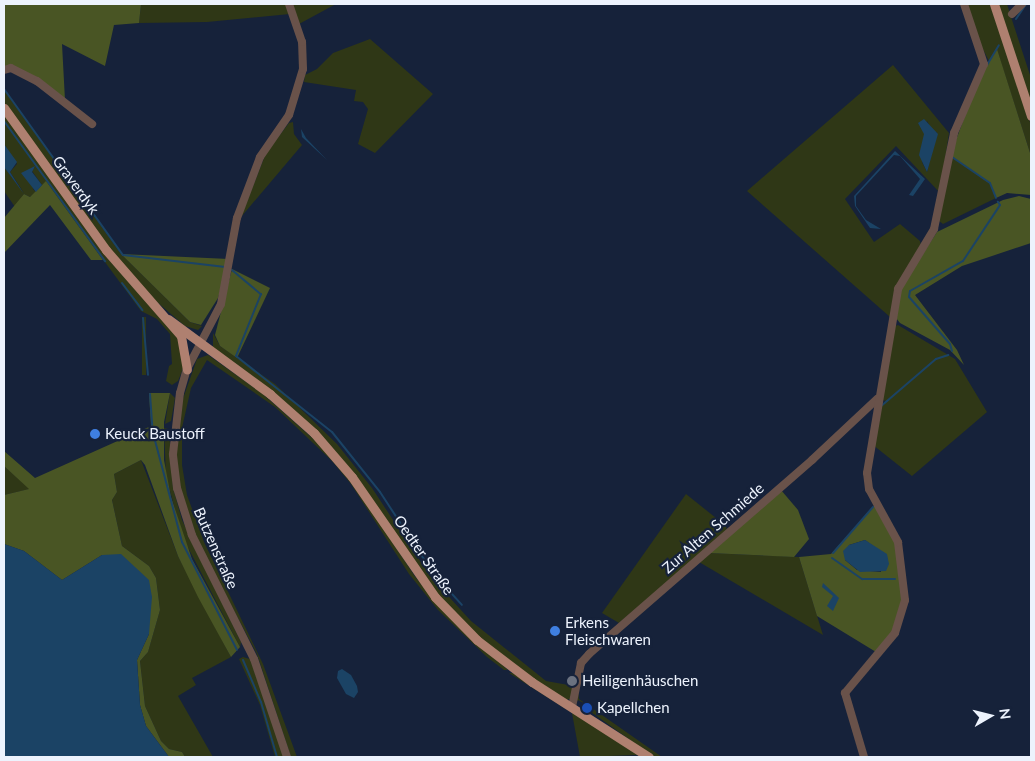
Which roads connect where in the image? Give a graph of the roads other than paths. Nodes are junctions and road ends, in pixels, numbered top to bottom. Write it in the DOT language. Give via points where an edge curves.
graph roads {
  1 [pos="289,4"];
  2 [pos="964,4"];
  3 [pos="994,4"];
  4 [pos="1022,4"];
  5 [pos="1012,14"];
  6 [pos="4,70"];
  7 [pos="4,108"];
  8 [pos="1031,116"];
  9 [pos="92,124"];
  10 [pos="168,319"];
  11 [pos="201,340"];
  12 [pos="187,369"];
  13 [pos="877,398"];
  14 [pos="572,707"];
  15 [pos="287,757"];
  16 [pos="649,757"];
  17 [pos="864,757"];
  1 -- 11 [label="street, Butzenstraße" via="302,42 303,69 290,115 266,148 253,174 238,218 221,304"];
  2 -- 13 [label="street" via="984,64 954,133 934,229 898,289"];
  3 -- 8 [label="main road"];
  4 -- 5 [label="street"];
  6 -- 9 [label="street" via="11,68 37,81"];
  7 -- 10 [label="main road, Graverdyk" via="128,277"];
  10 -- 11 [label="main road"];
  10 -- 12 [label="main road" via="185,347"];
  11 -- 12 [label="street, Butzenstraße"];
  11 -- 14 [label="main road, Oedter Straße" via="270,394 327,446 427,587 461,626 515,671"];
  12 -- 15 [label="street, Butzenstraße" via="174,426 177,488 192,536 254,659"];
  13 -- 14 [label="street, Zur Alten Schmiede" via="812,460 589,654 582,663"];
  13 -- 17 [label="street" via="866,473 869,489 898,542 905,600 895,633 845,693"];
  14 -- 16 [label="main road, Oedter Straße"];
}
